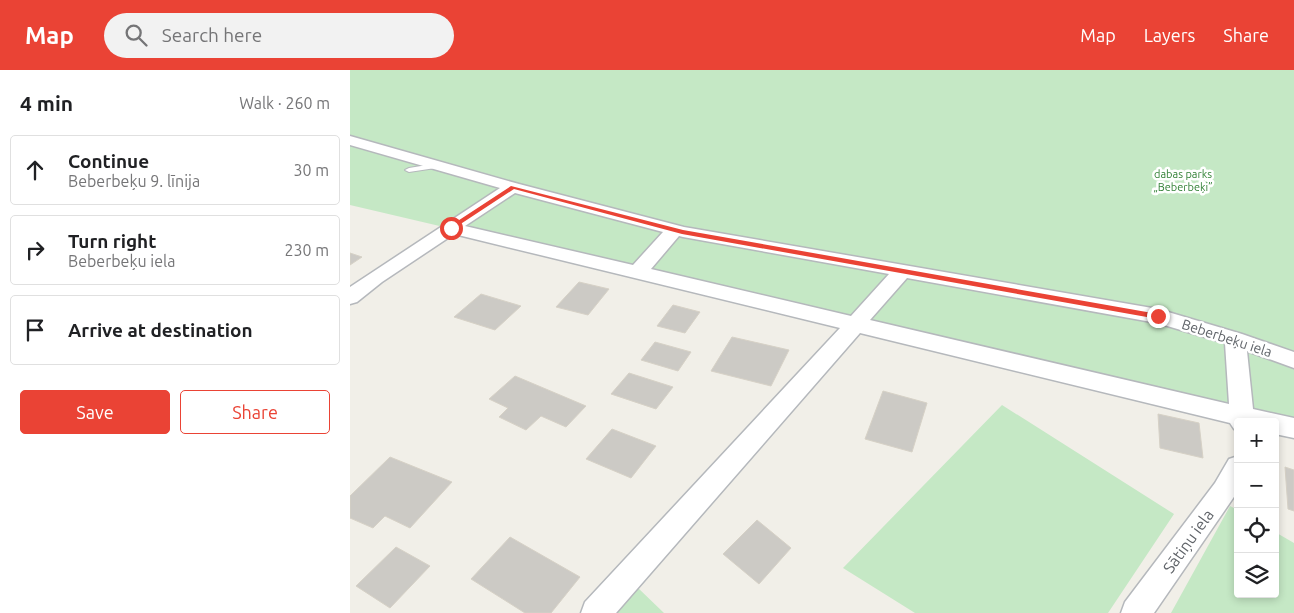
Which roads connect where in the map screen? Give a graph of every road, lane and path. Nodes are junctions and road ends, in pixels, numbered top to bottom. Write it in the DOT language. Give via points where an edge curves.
graph roads {
  1 [pos="350,140"];
  2 [pos="439,165"];
  3 [pos="409,170"];
  4 [pos="513,187"];
  5 [pos="451,228"];
  6 [pos="676,230"];
  7 [pos="903,271"];
  8 [pos="637,273"];
  9 [pos="350,297"];
  10 [pos="855,325"];
  11 [pos="1235,339"];
  12 [pos="1294,360"];
  13 [pos="1238,418"];
  14 [pos="1242,418"];
  15 [pos="1279,425"];
  16 [pos="1294,428"];
  17 [pos="1234,474"];
  18 [pos="596,613"];
  19 [pos="1136,613"];
  1 -- 2 [label="street, Beberbeķu iela"];
  2 -- 3 [label="lane"];
  2 -- 4 [label="street, Beberbeķu iela"];
  4 -- 5 [label="street"];
  4 -- 6 [label="street, Beberbeķu iela"];
  5 -- 8 [label="street"];
  5 -- 9 [label="street"];
  6 -- 7 [label="street, Beberbeķu iela"];
  6 -- 8 [label="street"];
  7 -- 10 [label="street"];
  7 -- 11 [label="street, Beberbeķu iela" via="1158,316"];
  8 -- 10 [label="street"];
  10 -- 13 [label="street"];
  10 -- 18 [label="street"];
  11 -- 12 [label="street, Beberbeķu iela"];
  11 -- 14 [label="street"];
  15 -- 16 [label="street"];
  17 -- 19 [label="street, Sātiņu iela"];
}
